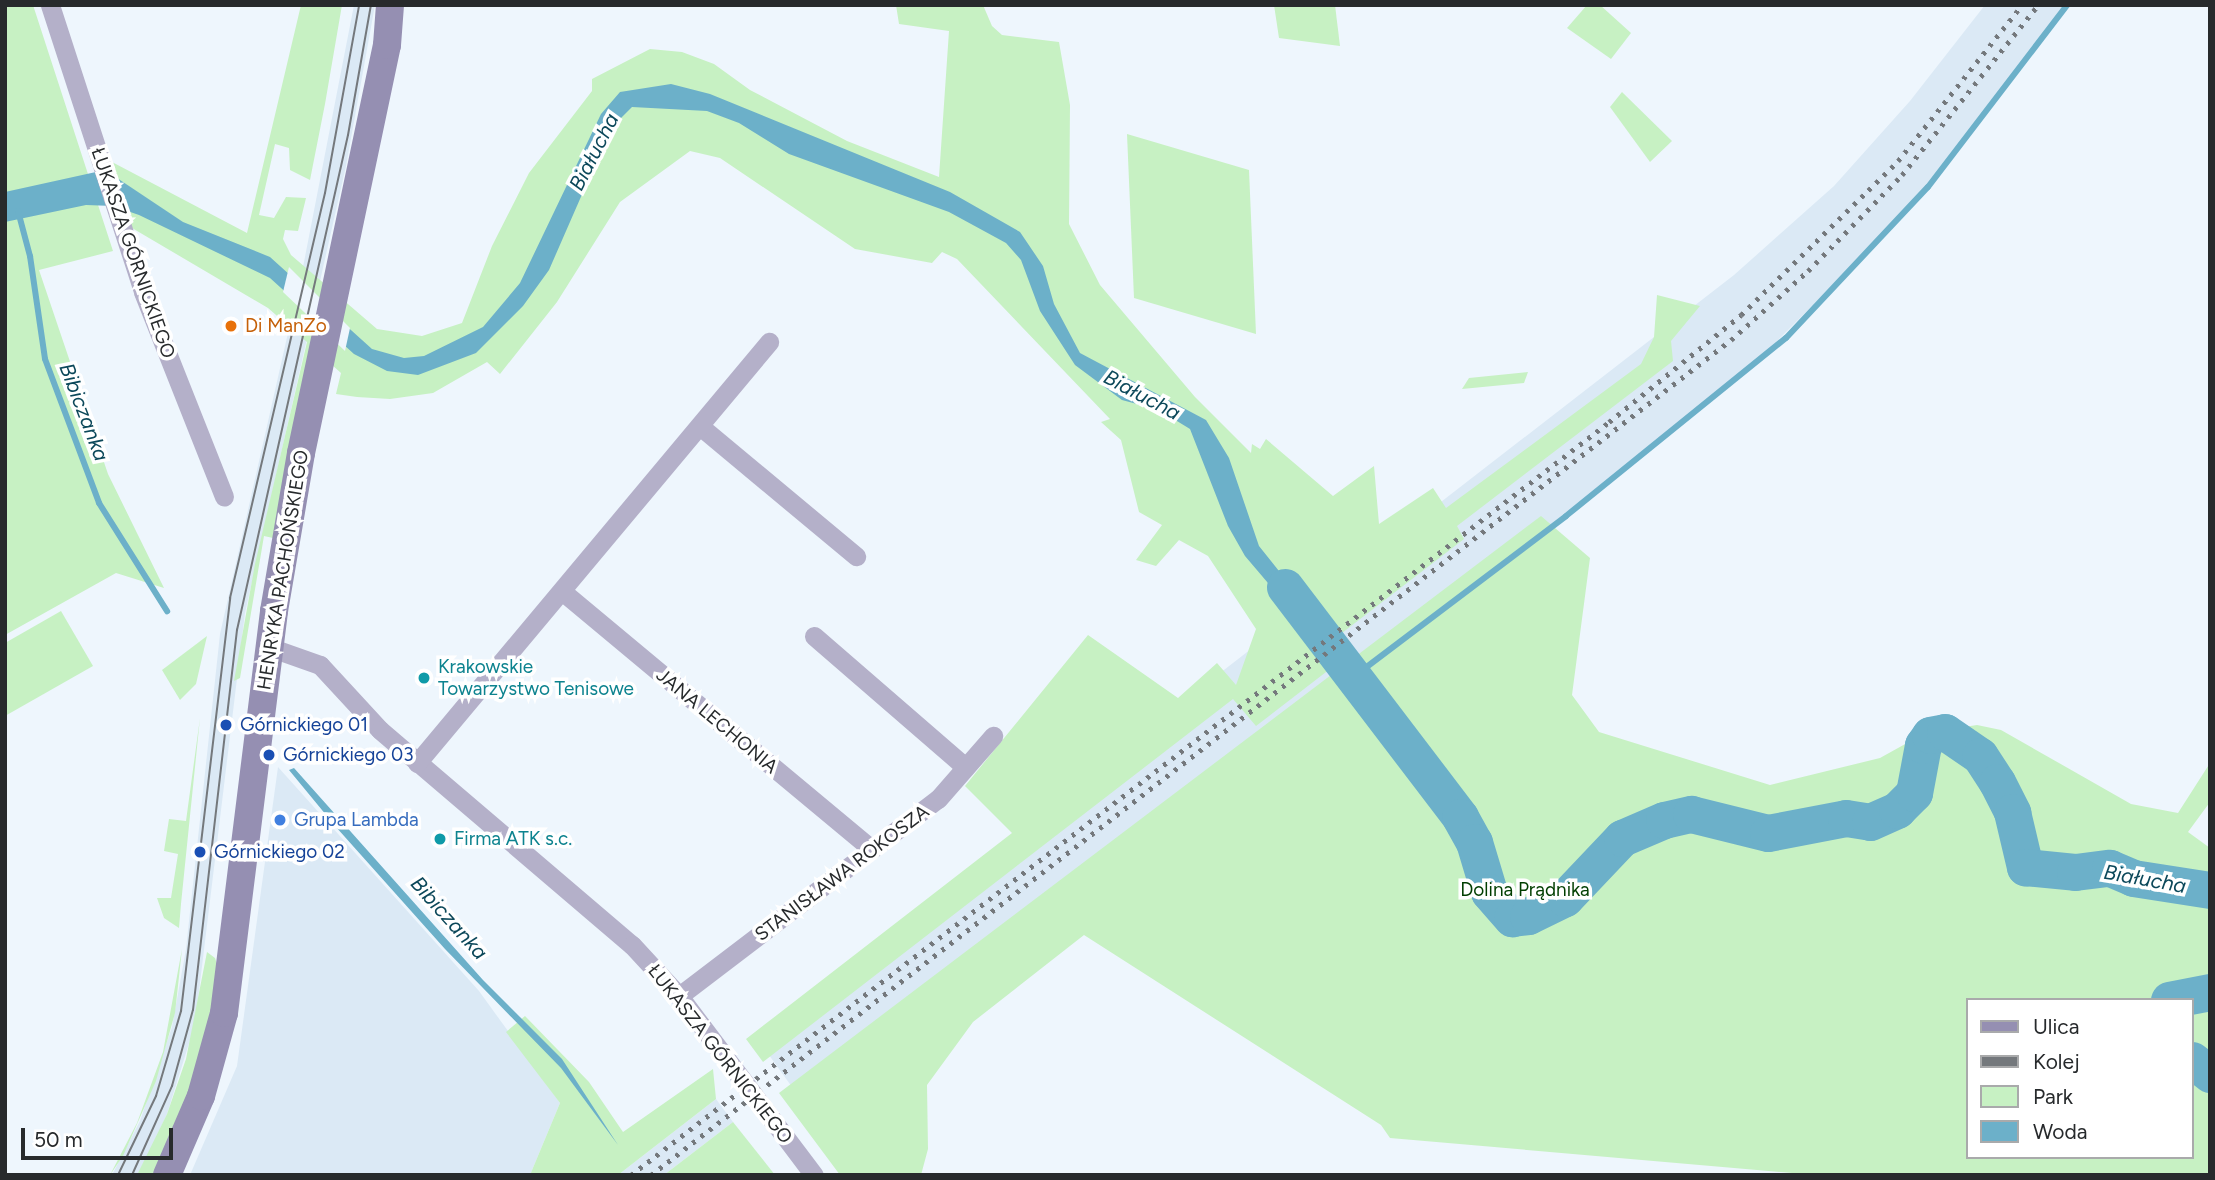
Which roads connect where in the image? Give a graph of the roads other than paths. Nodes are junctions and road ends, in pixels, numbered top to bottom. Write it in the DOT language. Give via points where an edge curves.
graph roads {
  1 [pos="50,5"];
  2 [pos="390,5"];
  3 [pos="401,5"];
  4 [pos="387,45"];
  5 [pos="769,342"];
  6 [pos="701,427"];
  7 [pos="224,497"];
  8 [pos="856,556"];
  9 [pos="563,593"];
  10 [pos="814,636"];
  11 [pos="269,647"];
  12 [pos="993,736"];
  13 [pos="417,763"];
  14 [pos="965,767"];
  15 [pos="872,849"];
  16 [pos="679,996"];
  17 [pos="167,1175"];
  18 [pos="814,1175"];
  1 -- 7 [label="street, ŁUKASZA GÓRNICKIEGO" via="125,237"];
  2 -- 4 [label="street, HENRYKA PACHOŃSKIEGO"];
  3 -- 4 [label="street, HENRYKA PACHOŃSKIEGO"];
  4 -- 11 [label="street, HENRYKA PACHOŃSKIEGO" via="322,355"];
  5 -- 6 [label="street"];
  6 -- 8 [label="street"];
  6 -- 9 [label="street"];
  9 -- 13 [label="street"];
  9 -- 15 [label="street, JANA LECHONIA"];
  10 -- 14 [label="street"];
  11 -- 13 [label="street, ŁUKASZA GÓRNICKIEGO" via="320,665"];
  11 -- 17 [label="street, HENRYKA PACHOŃSKIEGO" via="224,1013 201,1096"];
  12 -- 14 [label="street, STANISŁAWA ROKOSZA"];
  13 -- 16 [label="street, ŁUKASZA GÓRNICKIEGO" via="632,945"];
  14 -- 15 [label="street, STANISŁAWA ROKOSZA" via="938,799"];
  15 -- 16 [label="street, STANISŁAWA ROKOSZA"];
  16 -- 18 [label="street, ŁUKASZA GÓRNICKIEGO"];
}
